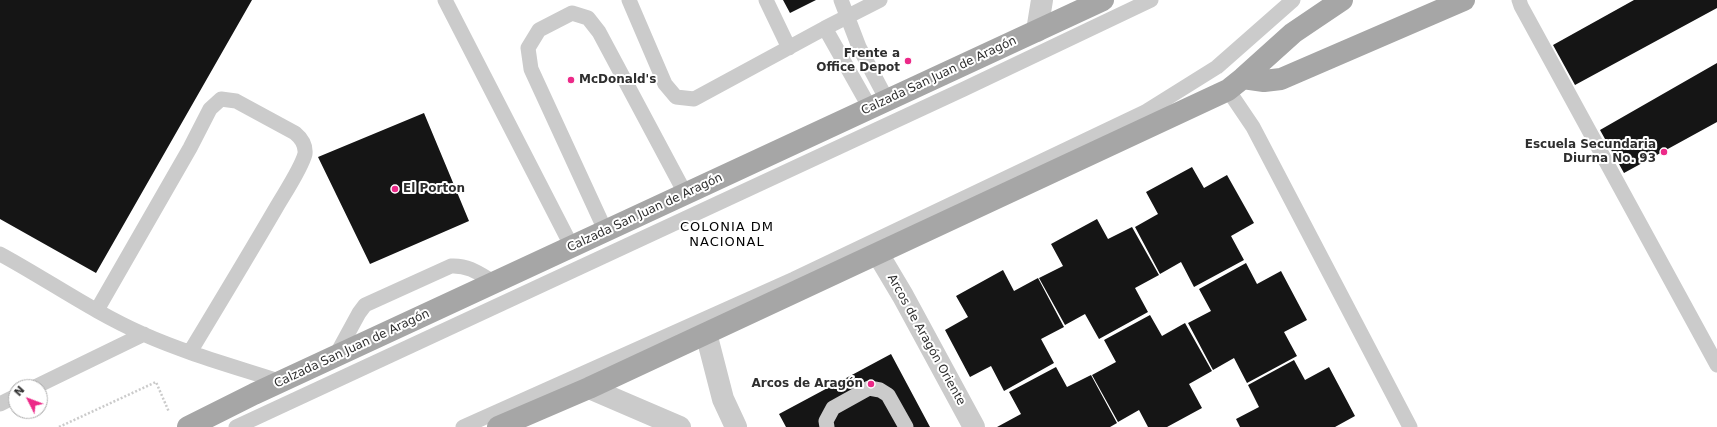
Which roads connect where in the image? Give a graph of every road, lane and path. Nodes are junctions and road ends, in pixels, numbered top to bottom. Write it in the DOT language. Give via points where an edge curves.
graph roads {
  1 [pos="445,0"];
  2 [pos="629,0"];
  3 [pos="766,0"];
  4 [pos="841,0"];
  5 [pos="880,0"];
  6 [pos="1042,0"];
  7 [pos="1103,0"];
  8 [pos="1151,0"];
  9 [pos="1293,0"];
  10 [pos="1342,0"];
  11 [pos="1464,0"];
  12 [pos="1519,0"];
  13 [pos="1440,4"];
  14 [pos="847,17"];
  15 [pos="825,28"];
  16 [pos="1037,31"];
  17 [pos="789,48"];
  18 [pos="1236,84"];
  19 [pos="878,104"];
  20 [pos="685,193"];
  21 [pos="606,232"];
  22 [pos="572,248"];
  23 [pos="0,254"];
  24 [pos="878,254"];
  25 [pos="495,283"];
  26 [pos="97,310"];
  27 [pos="706,333"];
  28 [pos="144,334"];
  29 [pos="190,352"];
  30 [pos="336,357"];
  31 [pos="1717,365"];
  32 [pos="48,381"];
  33 [pos="282,382"];
  34 [pos="589,388"];
  35 [pos="170,414"];
  36 [pos="58,427"];
  37 [pos="188,427"];
  38 [pos="236,427"];
  39 [pos="464,427"];
  40 [pos="498,427"];
  41 [pos="680,427"];
  42 [pos="736,427"];
  43 [pos="827,427"];
  44 [pos="906,427"];
  45 [pos="974,427"];
  46 [pos="1410,427"];
  1 -- 22 [label="lane"];
  2 -- 17 [label="lane" via="665,84 676,97 694,99"];
  3 -- 17 [label="lane"];
  4 -- 14 [label="lane"];
  5 -- 14 [label="lane"];
  6 -- 16 [label="street"];
  7 -- 16 [label="main road, Calzada San Juan de Aragón"];
  8 -- 38 [label="lane"];
  9 -- 39 [label="lane" via="1216,67 1145,112 794,279"];
  10 -- 18 [label="main road" via="1293,33"];
  11 -- 13 [label="main road"];
  12 -- 31 [label="lane"];
  13 -- 18 [label="main road" via="1281,79"];
  14 -- 15 [label="lane"];
  14 -- 19 [label="lane"];
  15 -- 17 [label="lane"];
  15 -- 19 [label="lane"];
  16 -- 19 [label="main road, Calzada San Juan de Aragón"];
  18 -- 24 [label="main road"];
  18 -- 46 [label="lane" via="1253,127"];
  19 -- 20 [label="main road, Calzada San Juan de Aragón"];
  20 -- 21 [label="main road, Calzada San Juan de Aragón"];
  20 -- 21 [label="lane" via="599,32 588,18 572,13 538,30 528,48 531,69"];
  21 -- 22 [label="main road, Calzada San Juan de Aragón"];
  22 -- 25 [label="main road, Calzada San Juan de Aragón"];
  23 -- 26 [label="lane"];
  24 -- 27 [label="main road"];
  24 -- 45 [label="street, Arcos de Aragón Oriente"];
  25 -- 30 [label="main road, Calzada San Juan de Aragón"];
  25 -- 30 [label="lane" via="472,269 451,266 365,305"];
  26 -- 28 [label="lane"];
  26 -- 29 [label="lane" via="210,109 221,99 236,101 295,133 301,138 305,152 254,247"];
  27 -- 34 [label="main road"];
  27 -- 42 [label="street" via="723,399"];
  28 -- 29 [label="lane"];
  28 -- 32 [label="lane"];
  29 -- 33 [label="lane"];
  30 -- 33 [label="main road, Calzada San Juan de Aragón"];
  33 -- 37 [label="main road, Calzada San Juan de Aragón"];
  34 -- 40 [label="main road"];
  34 -- 41 [label="street"];
  35 -- 36 [label="path" via="156,382"];
  43 -- 44 [label="lane" via="826,422 834,408 869,388 888,395"];
}
